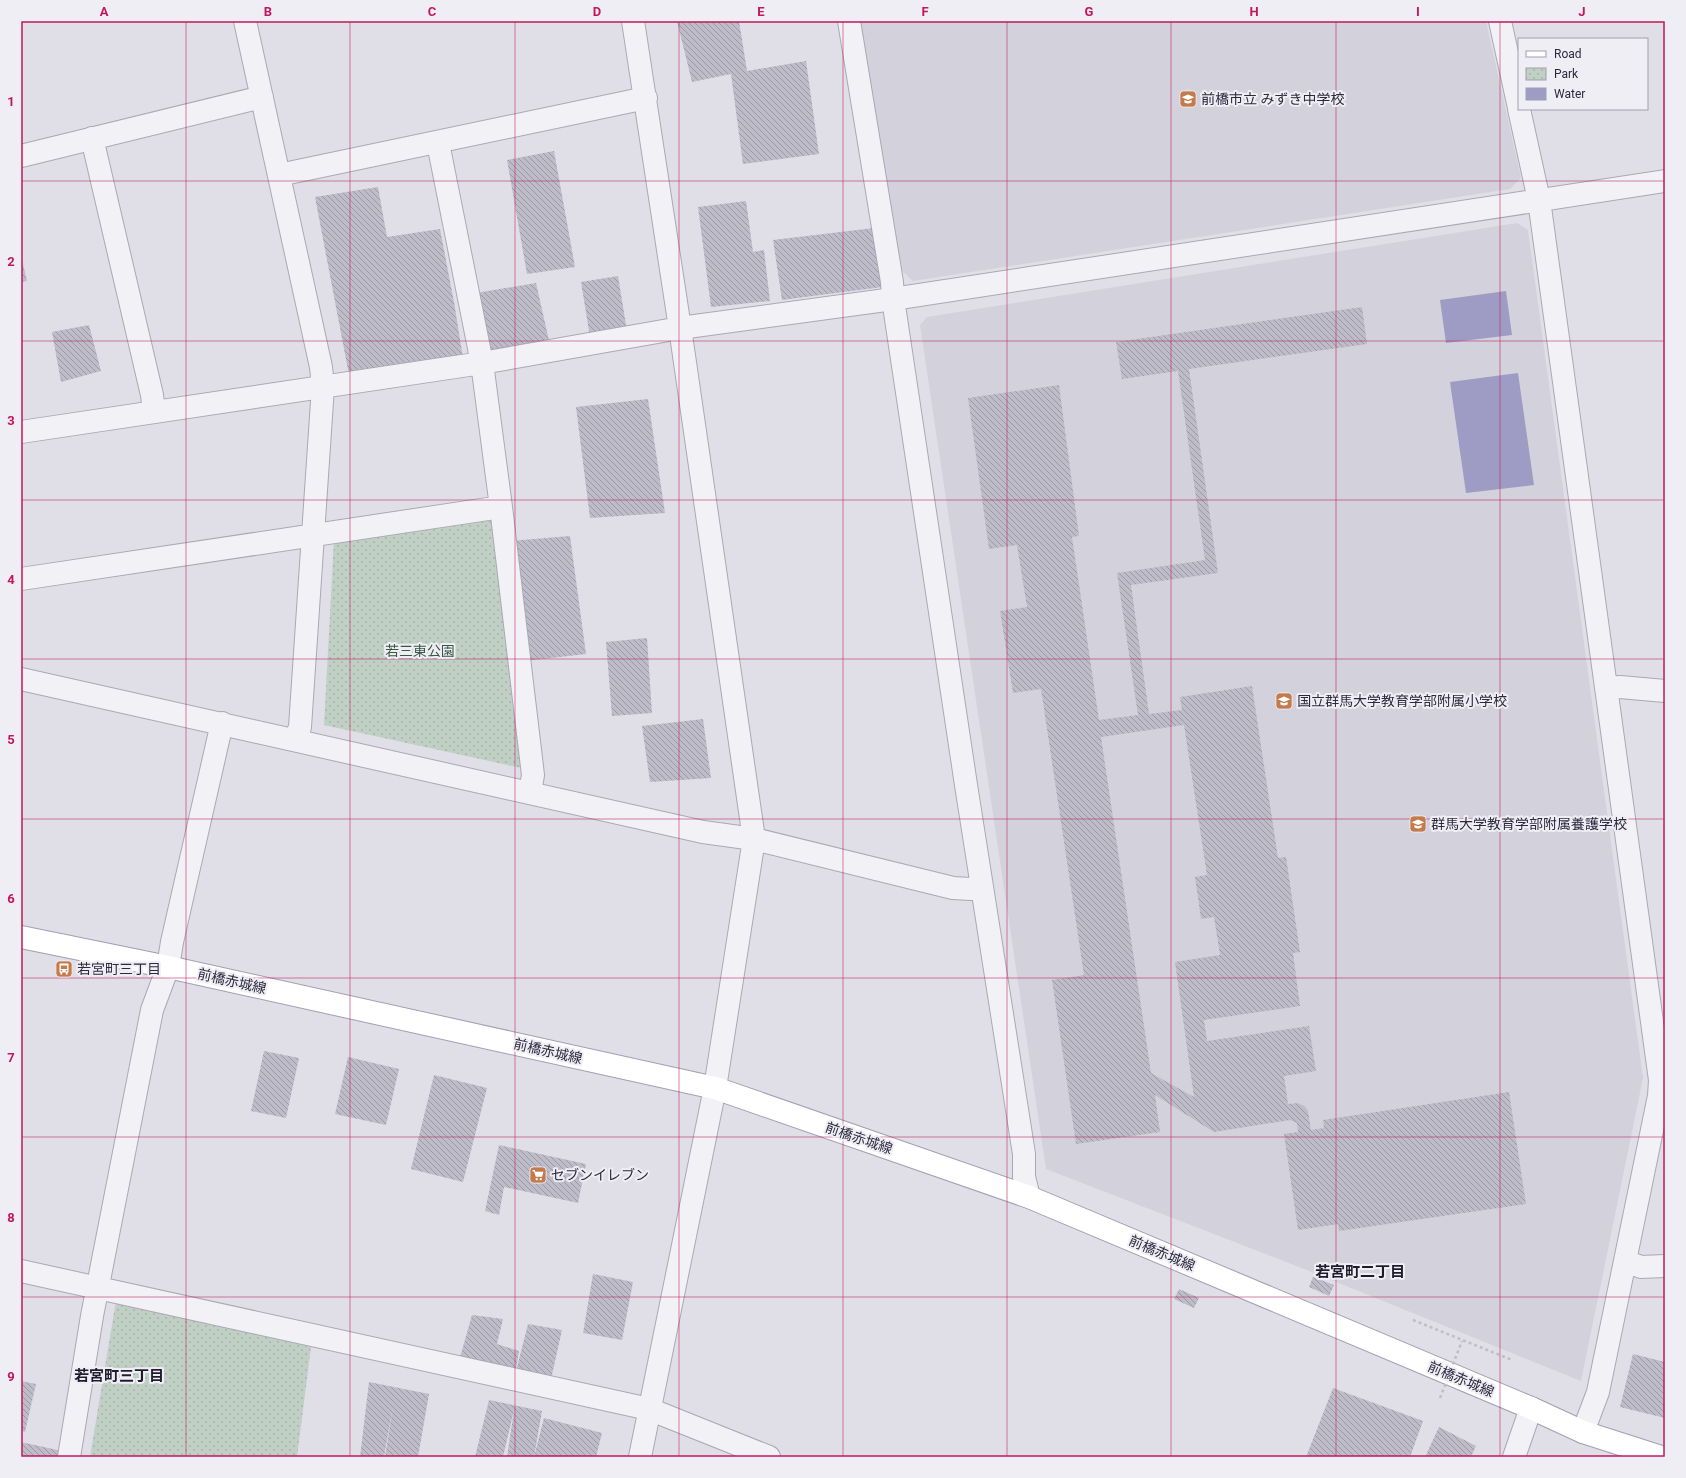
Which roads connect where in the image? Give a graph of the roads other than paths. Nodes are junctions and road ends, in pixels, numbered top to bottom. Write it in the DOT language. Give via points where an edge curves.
graph roads {
  1 [pos="245,21"];
  2 [pos="633,21"];
  3 [pos="849,21"];
  4 [pos="1500,21"];
  5 [pos="262,97"];
  6 [pos="646,98"];
  7 [pos="1518,104"];
  8 [pos="1519,110"];
  9 [pos="92,138"];
  10 [pos="438,143"];
  11 [pos="21,156"];
  12 [pos="279,175"];
  13 [pos="1665,181"];
  14 [pos="1539,200"];
  15 [pos="894,299"];
  16 [pos="680,328"];
  17 [pos="482,363"];
  18 [pos="323,387"];
  19 [pos="154,412"];
  20 [pos="21,432"];
  21 [pos="501,507"];
  22 [pos="313,536"];
  23 [pos="21,579"];
  24 [pos="21,679"];
  25 [pos="1606,688"];
  26 [pos="1665,691"];
  27 [pos="222,723"];
  28 [pos="296,740"];
  29 [pos="530,793"];
  30 [pos="754,839"];
  31 [pos="982,887"];
  32 [pos="21,937"];
  33 [pos="168,967"];
  34 [pos="715,1088"];
  35 [pos="1029,1197"];
  36 [pos="1625,1261"];
  37 [pos="1665,1266"];
  38 [pos="21,1271"];
  39 [pos="98,1288"];
  40 [pos="1531,1408"];
  41 [pos="649,1409"];
  42 [pos="1583,1432"];
  43 [pos="69,1457"];
  44 [pos="640,1457"];
  45 [pos="769,1457"];
  46 [pos="1514,1457"];
  47 [pos="1661,1457"];
  1 -- 5 [label="street"];
  2 -- 6 [label="street"];
  3 -- 15 [label="street"];
  4 -- 7 [label="street"];
  5 -- 9 [label="street"];
  5 -- 12 [label="street"];
  6 -- 10 [label="street"];
  6 -- 16 [label="street"];
  8 -- 14 [label="street"];
  9 -- 11 [label="street"];
  9 -- 19 [label="street"];
  10 -- 12 [label="street"];
  10 -- 17 [label="street"];
  12 -- 18 [label="street" via="321,367"];
  13 -- 14 [label="street"];
  14 -- 15 [label="street"];
  14 -- 25 [label="street"];
  15 -- 16 [label="street"];
  15 -- 31 [label="street"];
  16 -- 17 [label="street"];
  16 -- 30 [label="street"];
  17 -- 18 [label="street"];
  17 -- 21 [label="street"];
  18 -- 19 [label="street"];
  18 -- 22 [label="street"];
  19 -- 20 [label="street"];
  21 -- 22 [label="street"];
  21 -- 29 [label="street" via="533,774"];
  22 -- 23 [label="street"];
  22 -- 28 [label="street" via="300,727"];
  24 -- 27 [label="street"];
  25 -- 26 [label="street"];
  25 -- 36 [label="street" via="1660,1080 1660,1096"];
  27 -- 28 [label="street"];
  27 -- 33 [label="street"];
  28 -- 29 [label="street"];
  29 -- 30 [label="street" via="703,832"];
  30 -- 31 [label="street" via="953,888"];
  30 -- 34 [label="street"];
  31 -- 35 [label="street"];
  32 -- 33 [label="main road, 前橋赤城線"];
  33 -- 34 [label="main road, 前橋赤城線"];
  33 -- 39 [label="street" via="152,1010"];
  34 -- 35 [label="main road, 前橋赤城線"];
  34 -- 41 [label="street"];
  35 -- 40 [label="main road, 前橋赤城線"];
  36 -- 37 [label="street" via="1641,1267"];
  36 -- 42 [label="street" via="1598,1392"];
  38 -- 39 [label="street"];
  39 -- 41 [label="street"];
  39 -- 43 [label="street"];
  40 -- 42 [label="main road, 前橋赤城線"];
  40 -- 46 [label="street"];
  41 -- 44 [label="street"];
  41 -- 45 [label="street"];
  42 -- 47 [label="main road, 前橋赤城線"];
}
